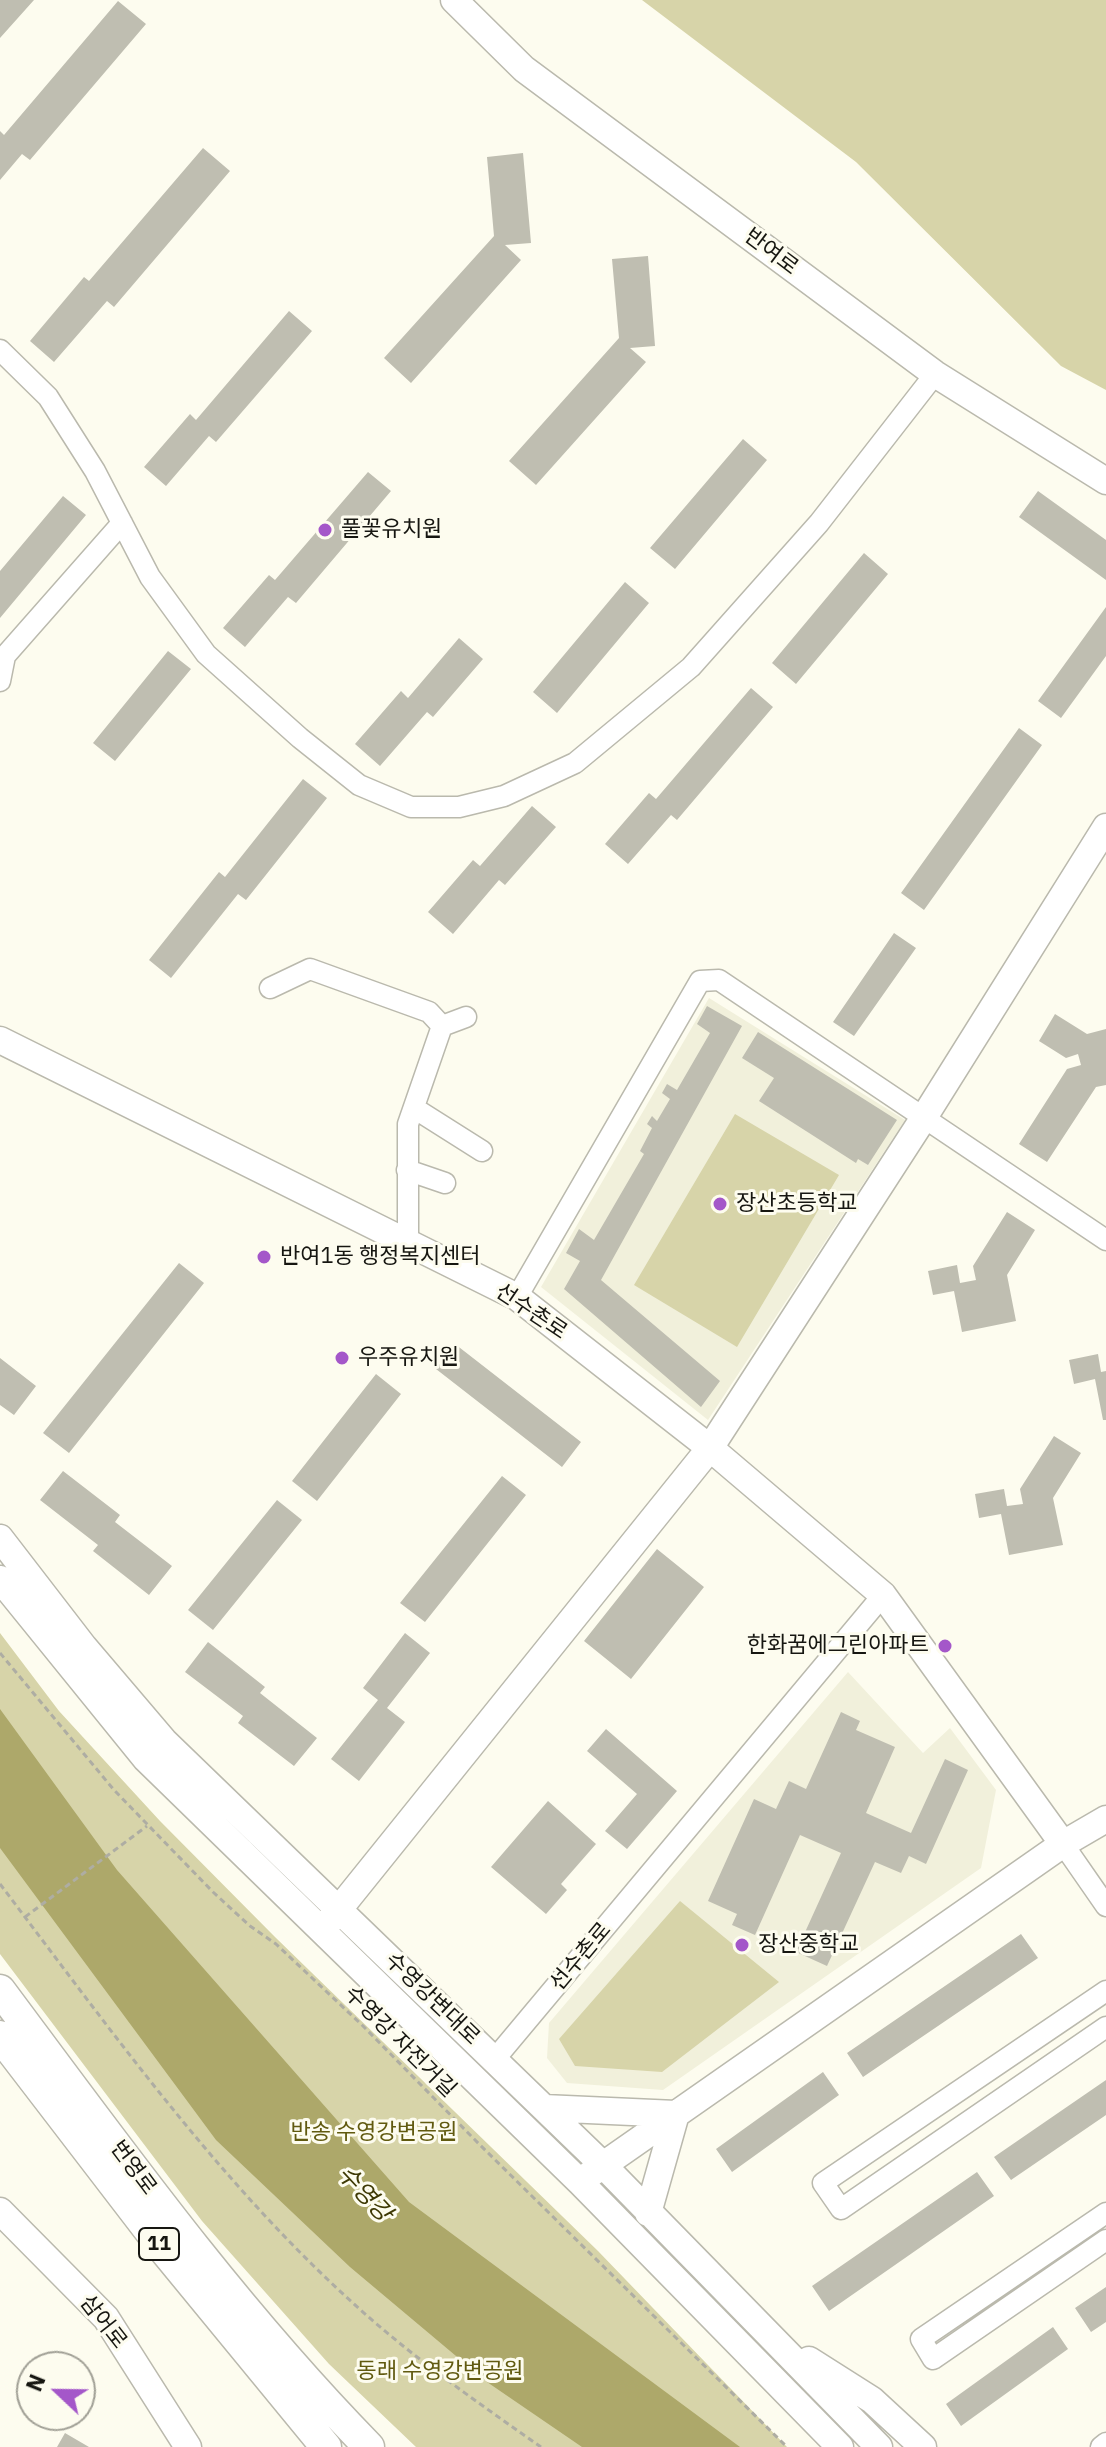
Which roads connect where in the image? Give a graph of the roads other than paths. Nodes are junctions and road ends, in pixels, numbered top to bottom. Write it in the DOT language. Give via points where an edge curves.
graph roads {
  1 [pos="454,0"];
  2 [pos="0,350"];
  3 [pos="935,374"];
  4 [pos="1106,481"];
  5 [pos="122,523"];
  6 [pos="0,681"];
  7 [pos="1106,827"];
  8 [pos="270,988"];
  9 [pos="466,1017"];
  10 [pos="442,1026"];
  11 [pos="0,1040"];
  12 [pos="414,1108"];
  13 [pos="923,1119"];
  14 [pos="482,1151"];
  15 [pos="407,1170"];
  16 [pos="445,1183"];
  17 [pos="1106,1240"];
  18 [pos="408,1243"];
  19 [pos="517,1297"];
  20 [pos="710,1448"];
  21 [pos="0,1538"];
  22 [pos="0,1579"];
  23 [pos="883,1595"];
  24 [pos="1106,1819"];
  25 [pos="1063,1844"];
  26 [pos="1106,1906"];
  27 [pos="332,1919"];
  28 [pos="0,1990"];
  29 [pos="1106,1991"];
  30 [pos="1106,2027"];
  31 [pos="0,2036"];
  32 [pos="494,2060"];
  33 [pos="544,2108"];
  34 [pos="676,2114"];
  35 [pos="603,2165"];
  36 [pos="580,2182"];
  37 [pos="0,2211"];
  38 [pos="648,2213"];
  39 [pos="1106,2213"];
  40 [pos="1106,2240"];
  41 [pos="769,2336"];
  42 [pos="1106,2443"];
  43 [pos="188,2447"];
  44 [pos="326,2447"];
  45 [pos="369,2447"];
  46 [pos="840,2447"];
  47 [pos="879,2447"];
  48 [pos="923,2447"];
  49 [pos="1101,2447"];
  1 -- 3 [label="main road, 반여로" via="524,69"];
  2 -- 5 [label="street" via="48,397"];
  3 -- 4 [label="main road, 반여로"];
  3 -- 5 [label="street" via="819,523 691,667 575,763 504,796 459,807 411,807 359,785 300,738 206,654 150,577"];
  5 -- 6 [label="street" via="5,656"];
  7 -- 13 [label="main road"];
  8 -- 10 [label="street" via="310,969 429,1012"];
  9 -- 10 [label="street"];
  10 -- 12 [label="street"];
  11 -- 18 [label="main road, 선수촌로"];
  12 -- 14 [label="street"];
  12 -- 15 [label="street" via="408,1124"];
  13 -- 17 [label="street"];
  13 -- 19 [label="street" via="719,980 700,981"];
  13 -- 20 [label="main road"];
  15 -- 16 [label="street"];
  15 -- 18 [label="street"];
  18 -- 19 [label="main road, 선수촌로"];
  19 -- 20 [label="main road, 선수촌로"];
  20 -- 23 [label="main road, 선수촌로"];
  20 -- 27 [label="main road"];
  21 -- 27 [label="main road, 수영강변대로" via="164,1741"];
  22 -- 27 [label="main road, 수영강변대로" via="146,1759"];
  23 -- 25 [label="main road, 선수촌로"];
  23 -- 32 [label="street, 선수촌로"];
  24 -- 25 [label="main road"];
  25 -- 26 [label="street"];
  25 -- 34 [label="main road"];
  27 -- 32 [label="main road, 수영강변대로"];
  27 -- 36 [label="main road, 수영강변대로"];
  28 -- 45 [label="highway, 번영로 / 11" via="174,2223 311,2388"];
  29 -- 30 [label="street" via="823,2183 841,2209"];
  31 -- 44 [label="highway, 번영로 / 11" via="165,2251"];
  32 -- 33 [label="main road, 수영강변대로"];
  33 -- 34 [label="main road"];
  33 -- 35 [label="main road, 수영강변대로"];
  34 -- 35 [label="main road"];
  34 -- 38 [label="main road"];
  35 -- 36 [label="main road"];
  35 -- 38 [label="main road, 수영강변대로"];
  36 -- 46 [label="main road, 수영강변대로"];
  37 -- 43 [label="main road, 삼어로" via="106,2318"];
  38 -- 41 [label="main road, 수영강변대로"];
  39 -- 40 [label="street" via="921,2339 933,2359"];
  41 -- 47 [label="main road, 수영강변대로"];
  41 -- 48 [label="main road" via="872,2400"];
  42 -- 49 [label="street"];
}
